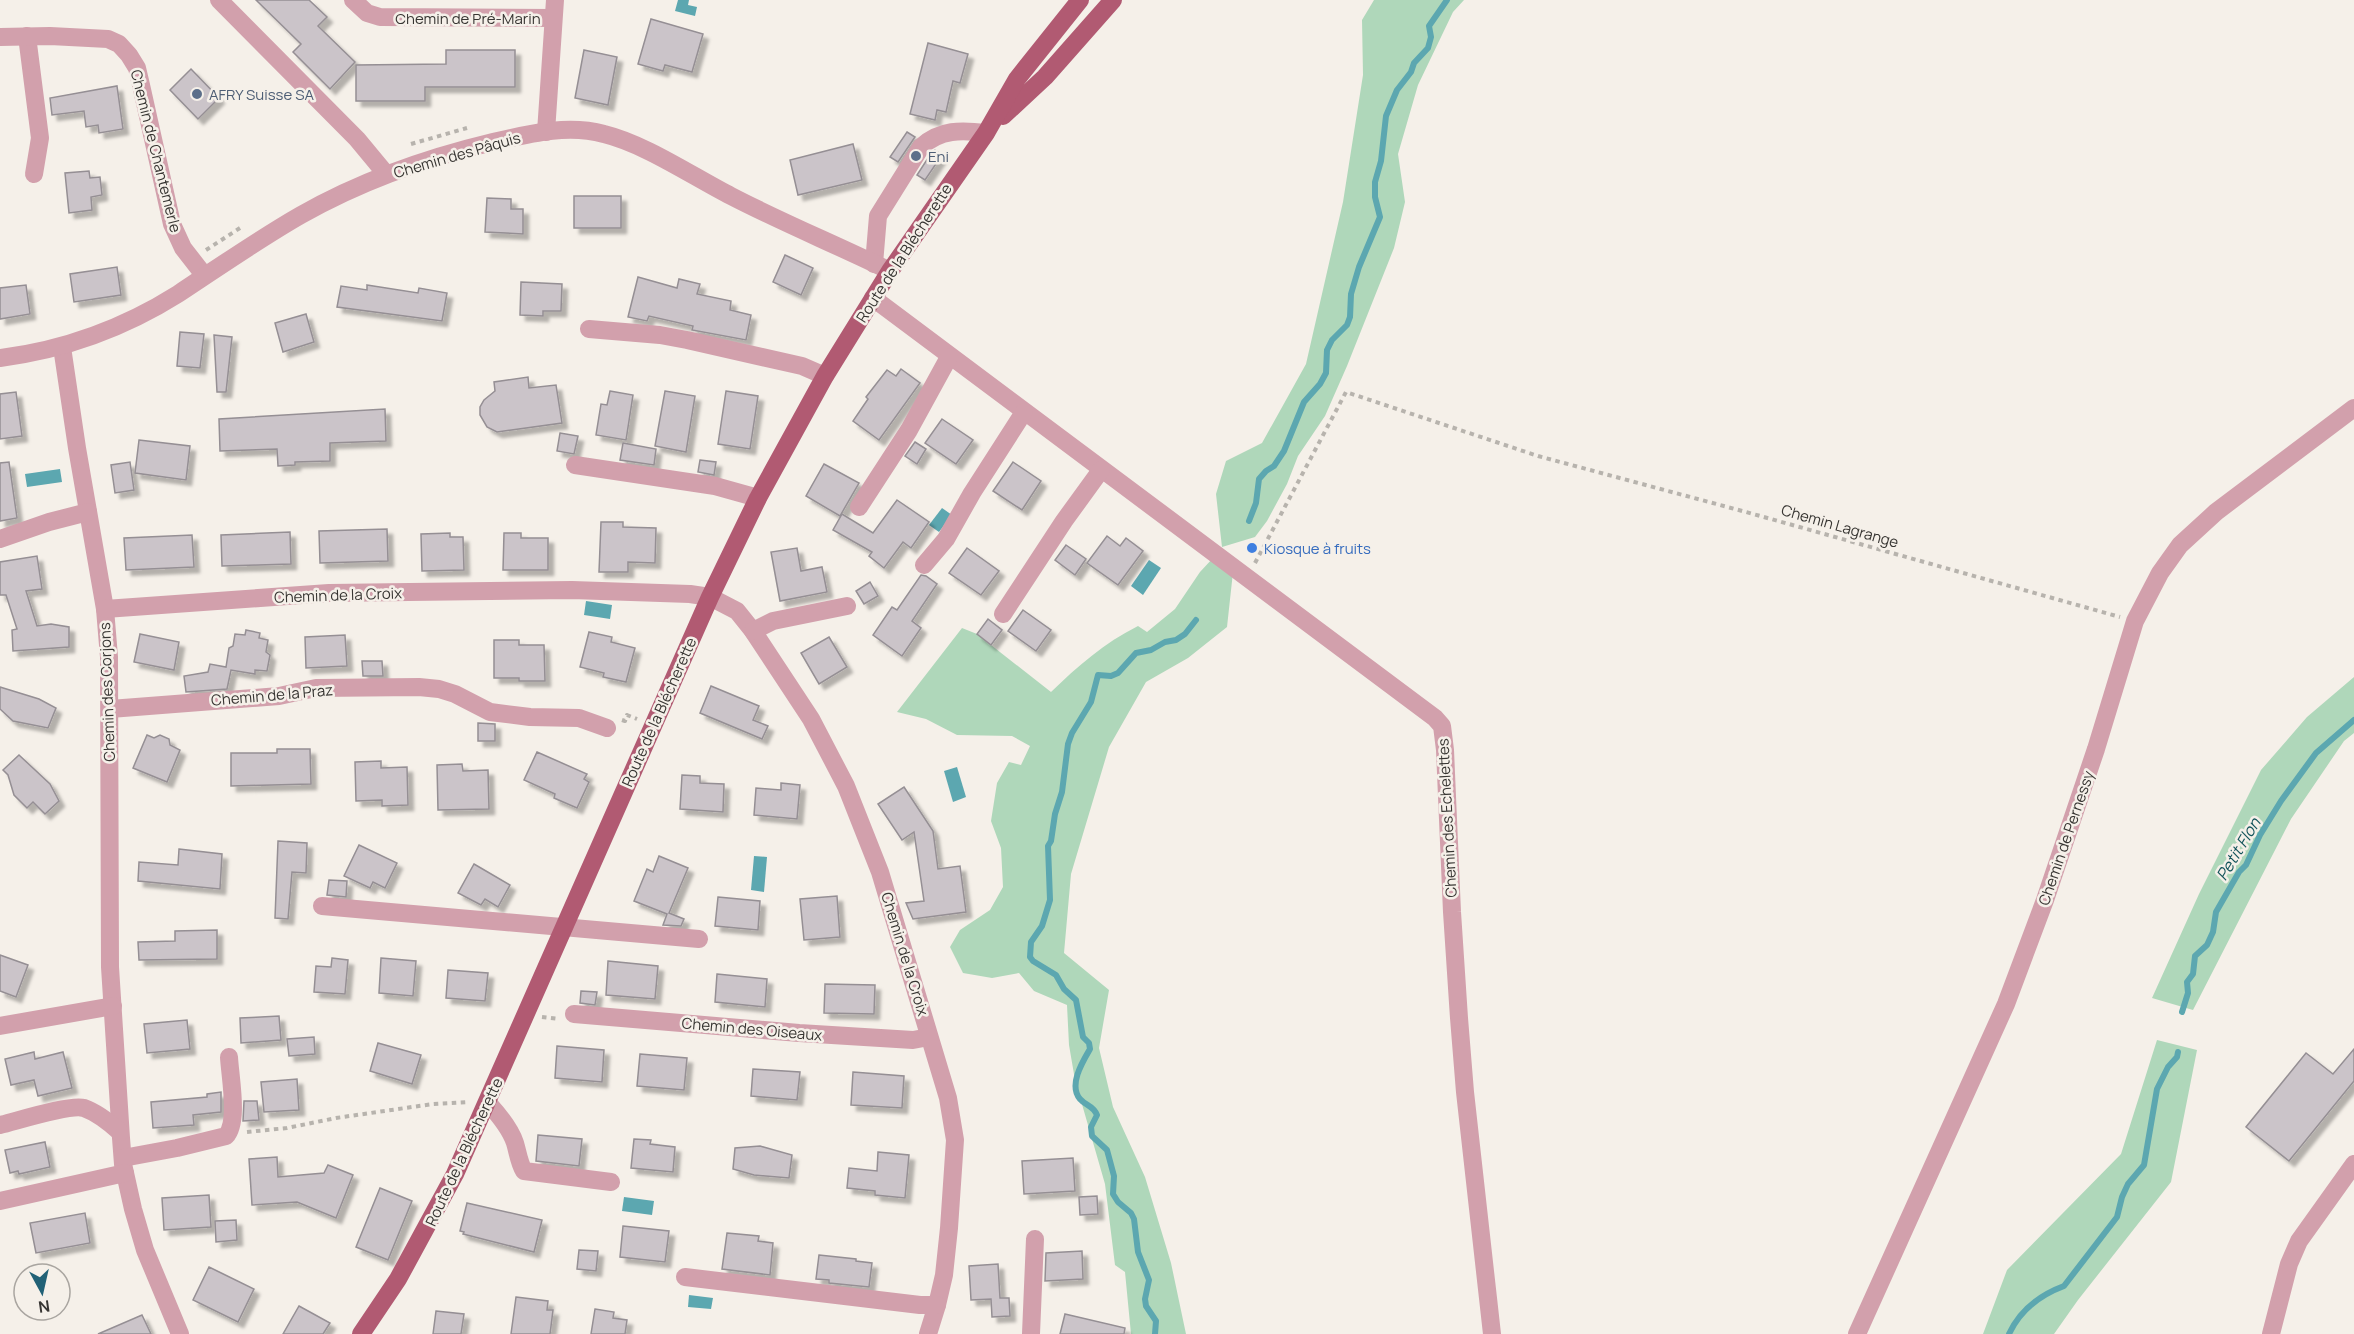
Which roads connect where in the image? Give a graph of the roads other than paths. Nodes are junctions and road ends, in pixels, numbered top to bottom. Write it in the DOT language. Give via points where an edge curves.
graph roads {
  1 [pos="219,0"];
  2 [pos="353,0"];
  3 [pos="555,0"];
  4 [pos="1080,0"];
  5 [pos="1113,0"];
  6 [pos="554,18"];
  7 [pos="27,36"];
  8 [pos="0,37"];
  9 [pos="546,132"];
  10 [pos="986,133"];
  11 [pos="34,174"];
  12 [pos="386,174"];
  13 [pos="882,267"];
  14 [pos="204,275"];
  15 [pos="873,298"];
  16 [pos="589,329"];
  17 [pos="62,347"];
  18 [pos="949,357"];
  19 [pos="0,358"];
  20 [pos="825,376"];
  21 [pos="2354,408"];
  22 [pos="1024,412"];
  23 [pos="576,465"];
  24 [pos="1101,470"];
  25 [pos="758,498"];
  26 [pos="859,507"];
  27 [pos="88,512"];
  28 [pos="0,539"];
  29 [pos="924,565"];
  30 [pos="710,597"];
  31 [pos="847,606"];
  32 [pos="105,609"];
  33 [pos="1003,614"];
  34 [pos="753,631"];
  35 [pos="110,709"];
  36 [pos="607,728"];
  37 [pos="322,906"];
  38 [pos="564,928"];
  39 [pos="699,939"];
  40 [pos="112,1005"];
  41 [pos="574,1014"];
  42 [pos="0,1026"];
  43 [pos="929,1038"];
  44 [pos="229,1057"];
  45 [pos="482,1102"];
  46 [pos="0,1125"];
  47 [pos="120,1132"];
  48 [pos="2354,1164"];
  49 [pos="124,1166"];
  50 [pos="611,1182"];
  51 [pos="0,1201"];
  52 [pos="1035,1239"];
  53 [pos="686,1277"];
  54 [pos="937,1305"];
  55 [pos="180,1334"];
  56 [pos="361,1334"];
  57 [pos="928,1334"];
  58 [pos="1031,1334"];
  59 [pos="1492,1334"];
  60 [pos="1857,1334"];
  61 [pos="2271,1334"];
  1 -- 12 [label="street" via="357,139"];
  2 -- 6 [label="street, Chemin de Pré-Marin" via="367,13 380,17"];
  3 -- 6 [label="street"];
  4 -- 10 [label="main road, Route de la Blécherette" via="1017,80"];
  5 -- 10 [label="main road, Route de la Blécherette" via="1045,76"];
  6 -- 9 [label="street"];
  7 -- 8 [label="street, Chemin de Chantemerle"];
  7 -- 11 [label="street" via="40,138"];
  7 -- 14 [label="street, Chemin de Chantemerle" via="101,38 119,44 129,55 137,68 172,224 183,248"];
  9 -- 12 [label="street, Chemin des Pâquis" via="467,149"];
  9 -- 13 [label="street, Chemin des Pâquis" via="606,134"];
  10 -- 13 [label="main road, Route de la Blécherette"];
  10 -- 13 [label="street" via="963,129 929,139 921,147 878,216"];
  12 -- 14 [label="street, Chemin des Pâquis" via="336,196"];
  13 -- 15 [label="main road, Route de la Blécherette"];
  14 -- 17 [label="street, Chemin des Pâquis" via="130,320"];
  15 -- 18 [label="street, Chemin des Echelettes"];
  15 -- 20 [label="main road, Route de la Blécherette"];
  16 -- 20 [label="street" via="687,340 802,366"];
  17 -- 19 [label="street, Chemin des Pâquis"];
  17 -- 27 [label="street, Chemin des Corjons"];
  18 -- 22 [label="street, Chemin des Echelettes"];
  18 -- 26 [label="street" via="909,430"];
  20 -- 25 [label="main road, Route de la Blécherette"];
  21 -- 60 [label="street, Chemin de Pernessy" via="2216,512 2180,545 2160,573 2135,621 2060,857 2010,994"];
  22 -- 24 [label="street, Chemin des Echelettes"];
  22 -- 29 [label="street" via="946,539"];
  23 -- 25 [label="street" via="715,486"];
  24 -- 33 [label="street"];
  24 -- 59 [label="street, Chemin des Echelettes" via="1442,726 1465,1092"];
  25 -- 30 [label="main road, Route de la Blécherette"];
  27 -- 28 [label="street"];
  27 -- 32 [label="street, Chemin des Corjons"];
  30 -- 32 [label="street, Chemin de la Croix" via="572,590 329,593"];
  30 -- 34 [label="street, Chemin de la Croix" via="737,611"];
  30 -- 38 [label="main road, Route de la Blécherette"];
  31 -- 34 [label="street" via="773,621"];
  32 -- 35 [label="street, Chemin des Corjons"];
  34 -- 43 [label="street, Chemin de la Croix" via="811,719 846,786 880,872"];
  35 -- 36 [label="street, Chemin de la Praz" via="279,696 316,688 419,687 439,688 490,711 579,718"];
  35 -- 40 [label="street, Chemin des Corjons"];
  37 -- 38 [label="street"];
  38 -- 39 [label="street"];
  38 -- 45 [label="main road, Route de la Blécherette"];
  40 -- 42 [label="street"];
  40 -- 47 [label="street, Chemin des Corjons"];
  41 -- 43 [label="street, Chemin des Oiseaux" via="799,1033"];
  43 -- 54 [label="street, Chemin de la Croix" via="948,1098 955,1140 949,1228"];
  44 -- 49 [label="street" via="233,1118 226,1136"];
  45 -- 50 [label="street" via="507,1127 524,1171"];
  45 -- 56 [label="main road, Route de la Blécherette" via="456,1174 427,1230"];
  46 -- 47 [label="street" via="82,1107"];
  47 -- 49 [label="street, Chemin des Corjons"];
  48 -- 61 [label="street" via="2299,1241"];
  49 -- 51 [label="street"];
  49 -- 55 [label="street, Chemin des Corjons" via="145,1250"];
  52 -- 58 [label="street"];
  53 -- 54 [label="street"];
  54 -- 57 [label="street, Chemin de la Croix"];
}
